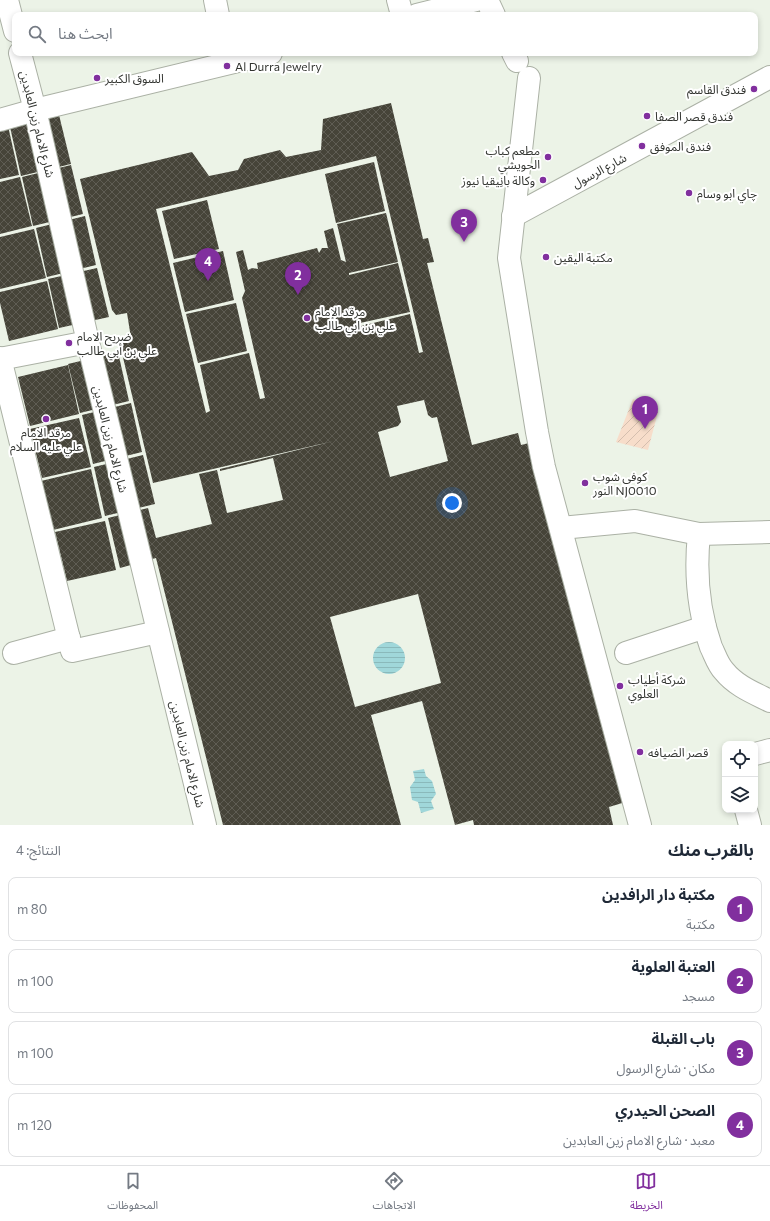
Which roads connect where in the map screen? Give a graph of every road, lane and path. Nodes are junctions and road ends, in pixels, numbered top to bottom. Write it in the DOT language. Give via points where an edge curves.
graph roads {
  1 [pos="7,0"];
  2 [pos="215,0"];
  3 [pos="398,0"];
  4 [pos="476,0"];
  5 [pos="487,0"];
  6 [pos="217,12"];
  7 [pos="401,12"];
  8 [pos="430,12"];
  9 [pos="493,12"];
  10 [pos="12,19"];
  11 [pos="21,56"];
  12 [pos="246,56"];
  13 [pos="229,58"];
  14 [pos="770,77"];
  15 [pos="529,78"];
  16 [pos="35,110"];
  17 [pos="0,120"];
  18 [pos="513,216"];
  19 [pos="88,342"];
  20 [pos="0,358"];
  21 [pos="561,528"];
  22 [pos="770,532"];
  23 [pos="699,534"];
  24 [pos="706,627"];
  25 [pos="158,632"];
  26 [pos="69,638"];
  27 [pos="14,653"];
  28 [pos="626,654"];
  29 [pos="770,701"];
  30 [pos="770,750"];
  31 [pos="758,753"];
  32 [pos="747,813"];
  33 [pos="205,825"];
  34 [pos="640,825"];
  35 [pos="750,825"];
  1 -- 10 [label="street"];
  2 -- 6 [label="street"];
  3 -- 7 [label="street"];
  4 -- 8 [label="street"];
  5 -- 9 [label="street"];
  11 -- 16 [label="street, شارع الامام زين العابدين"];
  12 -- 13 [label="street"];
  13 -- 16 [label="street"];
  14 -- 18 [label="street, شارع الرسول"];
  15 -- 18 [label="street"];
  16 -- 17 [label="street"];
  16 -- 19 [label="street, شارع الامام زين العابدين"];
  18 -- 21 [label="street" via="509,258 537,432"];
  19 -- 20 [label="street"];
  19 -- 25 [label="street, شارع الامام زين العابدين"];
  20 -- 26 [label="street"];
  21 -- 23 [label="street" via="635,522"];
  21 -- 34 [label="street"];
  22 -- 23 [label="street"];
  23 -- 24 [label="street" via="698,593"];
  24 -- 28 [label="street"];
  24 -- 29 [label="street" via="713,651 723,671 736,683"];
  25 -- 26 [label="street" via="72,651"];
  25 -- 33 [label="street, شارع الامام زين العابدين"];
  26 -- 27 [label="street"];
  30 -- 31 [label="street"];
  32 -- 35 [label="street"];
}
